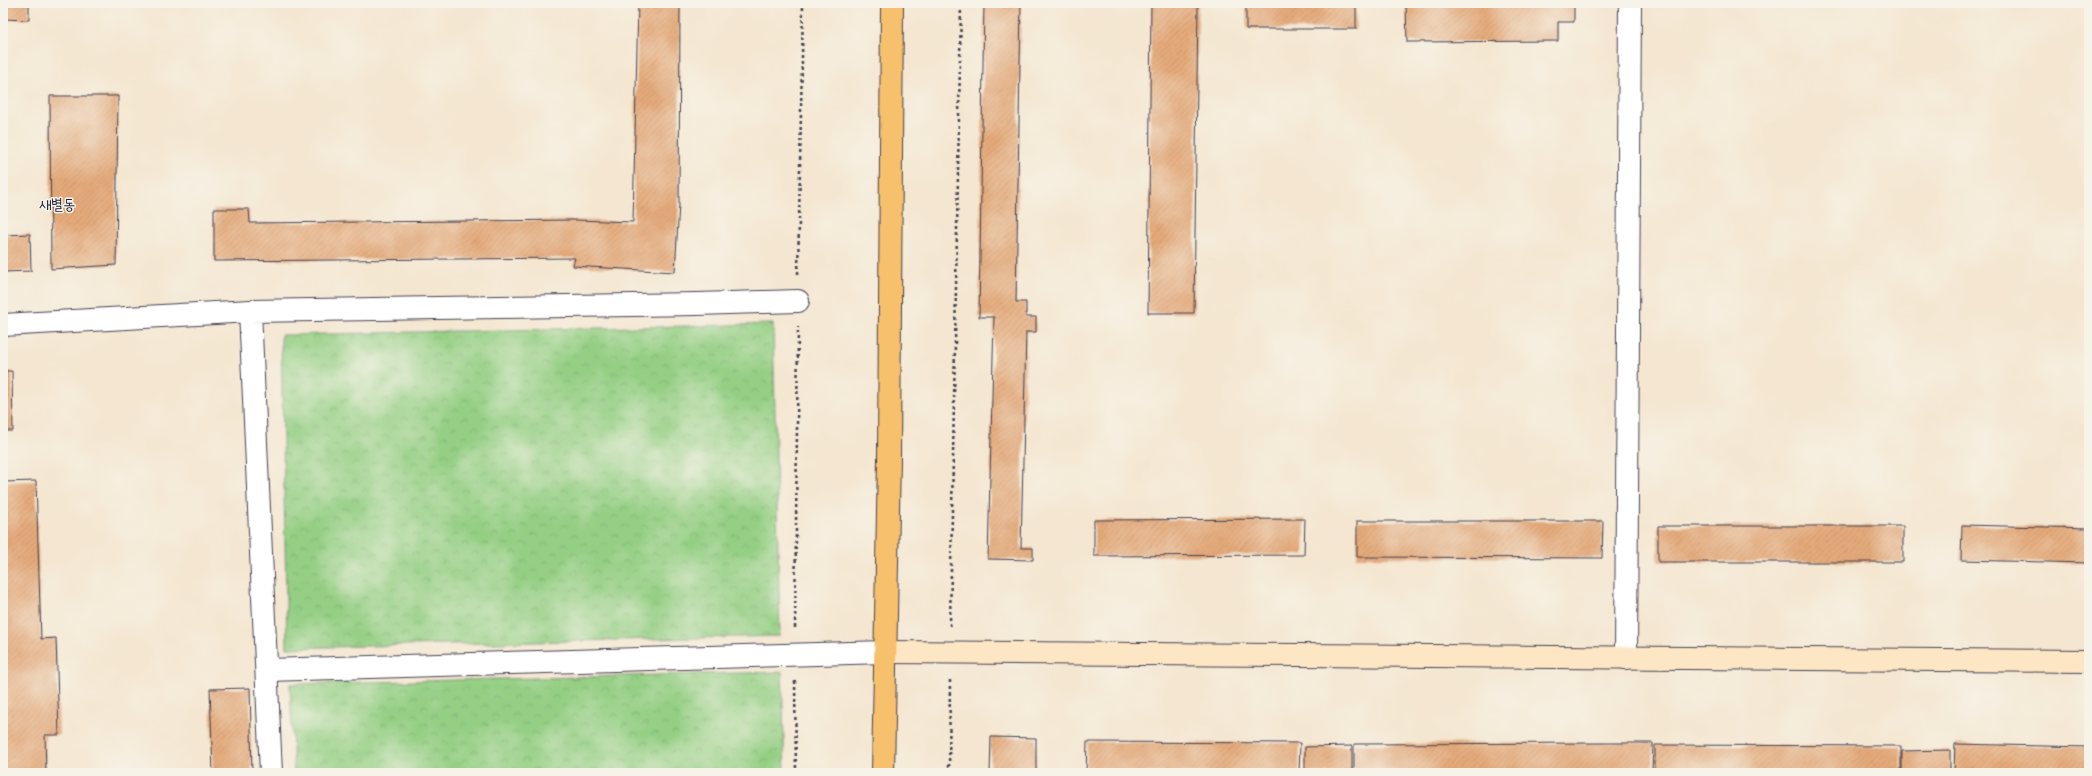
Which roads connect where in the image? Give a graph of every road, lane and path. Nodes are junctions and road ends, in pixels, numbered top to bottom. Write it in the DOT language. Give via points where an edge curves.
graph roads {
  1 [pos="803,3"];
  2 [pos="892,3"];
  3 [pos="961,3"];
  4 [pos="1630,3"];
  5 [pos="798,301"];
  6 [pos="250,311"];
  7 [pos="3,325"];
  8 [pos="885,652"];
  9 [pos="950,652"];
  10 [pos="795,654"];
  11 [pos="1626,658"];
  12 [pos="2089,661"];
  13 [pos="267,670"];
  14 [pos="271,773"];
  15 [pos="796,773"];
  16 [pos="884,773"];
  17 [pos="949,773"];
  1 -- 5 [label="path"];
  2 -- 8 [label="highway"];
  3 -- 9 [label="path"];
  4 -- 11 [label="street"];
  5 -- 6 [label="street"];
  5 -- 10 [label="path"];
  6 -- 7 [label="street"];
  6 -- 13 [label="street"];
  8 -- 9 [label="street"];
  8 -- 10 [label="street"];
  8 -- 16 [label="highway"];
  9 -- 11 [label="street"];
  9 -- 17 [label="path"];
  10 -- 13 [label="street"];
  10 -- 15 [label="path"];
  11 -- 12 [label="street"];
  13 -- 14 [label="street"];
}
